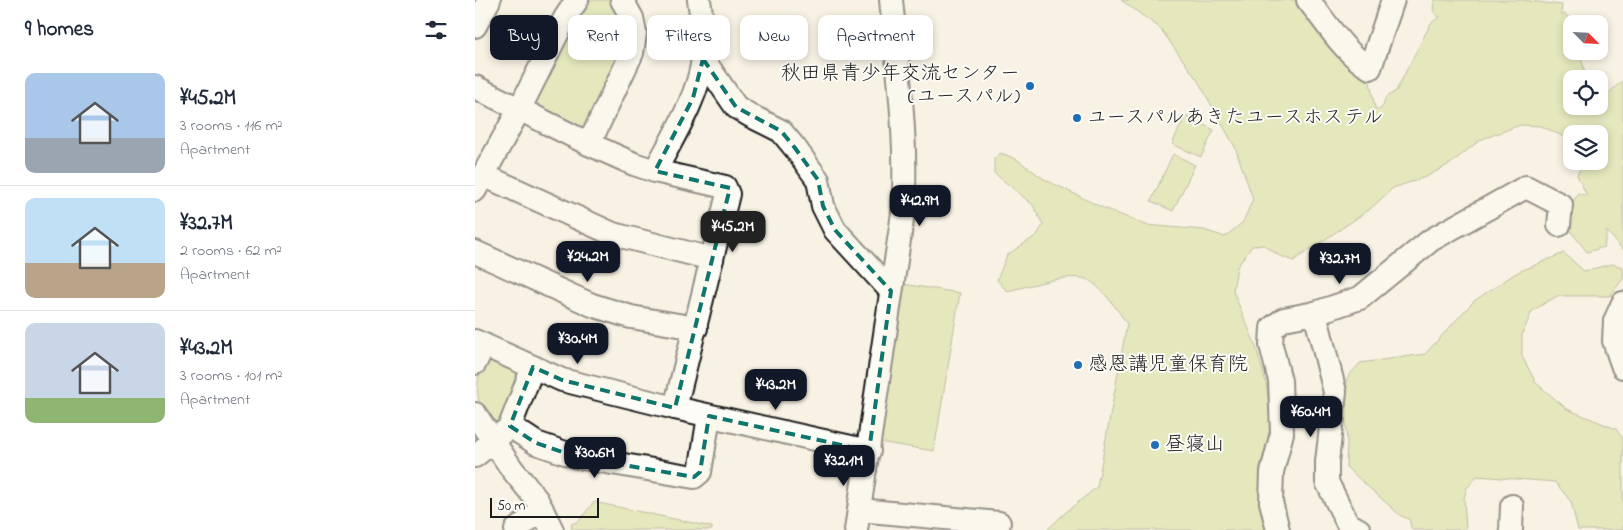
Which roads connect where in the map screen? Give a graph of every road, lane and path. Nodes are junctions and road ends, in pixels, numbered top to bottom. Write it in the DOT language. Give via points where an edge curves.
graph roads {
  1 [pos="489,0"];
  2 [pos="577,0"];
  3 [pos="622,0"];
  4 [pos="699,0"];
  5 [pos="891,0"];
  6 [pos="1308,0"];
  7 [pos="1393,0"];
  8 [pos="701,15"];
  9 [pos="475,26"];
  10 [pos="703,60"];
  11 [pos="704,60"];
  12 [pos="475,86"];
  13 [pos="519,110"];
  14 [pos="589,144"];
  15 [pos="655,171"];
  16 [pos="479,182"];
  17 [pos="1559,225"];
  18 [pos="475,252"];
  19 [pos="712,259"];
  20 [pos="891,291"];
  21 [pos="1623,303"];
  22 [pos="1315,313"];
  23 [pos="696,328"];
  24 [pos="478,350"];
  25 [pos="533,367"];
  26 [pos="1623,367"];
  27 [pos="675,408"];
  28 [pos="475,414"];
  29 [pos="709,416"];
  30 [pos="510,426"];
  31 [pos="493,441"];
  32 [pos="869,451"];
  33 [pos="475,456"];
  34 [pos="1512,506"];
  35 [pos="541,510"];
  36 [pos="857,520"];
  37 [pos="999,523"];
  38 [pos="516,530"];
  39 [pos="552,530"];
  40 [pos="1278,530"];
  41 [pos="1359,530"];
  42 [pos="1511,530"];
  1 -- 9 [label="street"];
  2 -- 13 [label="street"];
  3 -- 14 [label="street" via="632,18 635,33 632,53"];
  4 -- 8 [label="street"];
  5 -- 20 [label="street" via="903,111 905,176"];
  6 -- 7 [label="street" via="1349,51 1370,68"];
  10 -- 15 [label="street" via="693,98"];
  11 -- 20 [label="street" via="736,107 781,131 795,148 818,180 823,206 835,230"];
  12 -- 13 [label="street"];
  13 -- 14 [label="street"];
  13 -- 16 [label="street"];
  14 -- 15 [label="street"];
  15 -- 19 [label="street" via="725,187 728,194"];
  16 -- 19 [label="street" via="613,234"];
  17 -- 22 [label="street" via="1561,205 1526,188 1431,240 1360,298"];
  18 -- 23 [label="street" via="592,305 631,317"];
  19 -- 23 [label="street"];
  20 -- 32 [label="street"];
  21 -- 26 [label="street" via="1615,321 1614,341"];
  22 -- 40 [label="street" via="1284,319 1273,328 1271,345 1280,381 1282,433 1272,472 1271,502"];
  22 -- 41 [label="street" via="1335,392 1327,482 1348,524"];
  23 -- 27 [label="street"];
  24 -- 25 [label="street"];
  25 -- 27 [label="street" via="562,380"];
  25 -- 30 [label="street"];
  27 -- 29 [label="street"];
  28 -- 31 [label="street"];
  29 -- 30 [label="street" via="700,472 694,477 577,457 536,443"];
  29 -- 32 [label="street"];
  30 -- 31 [label="street"];
  31 -- 33 [label="street"];
  31 -- 35 [label="street"];
  32 -- 36 [label="street"];
  34 -- 42 [label="street"];
  35 -- 38 [label="street"];
  35 -- 39 [label="street"];
  36 -- 37 [label="street"];
}
